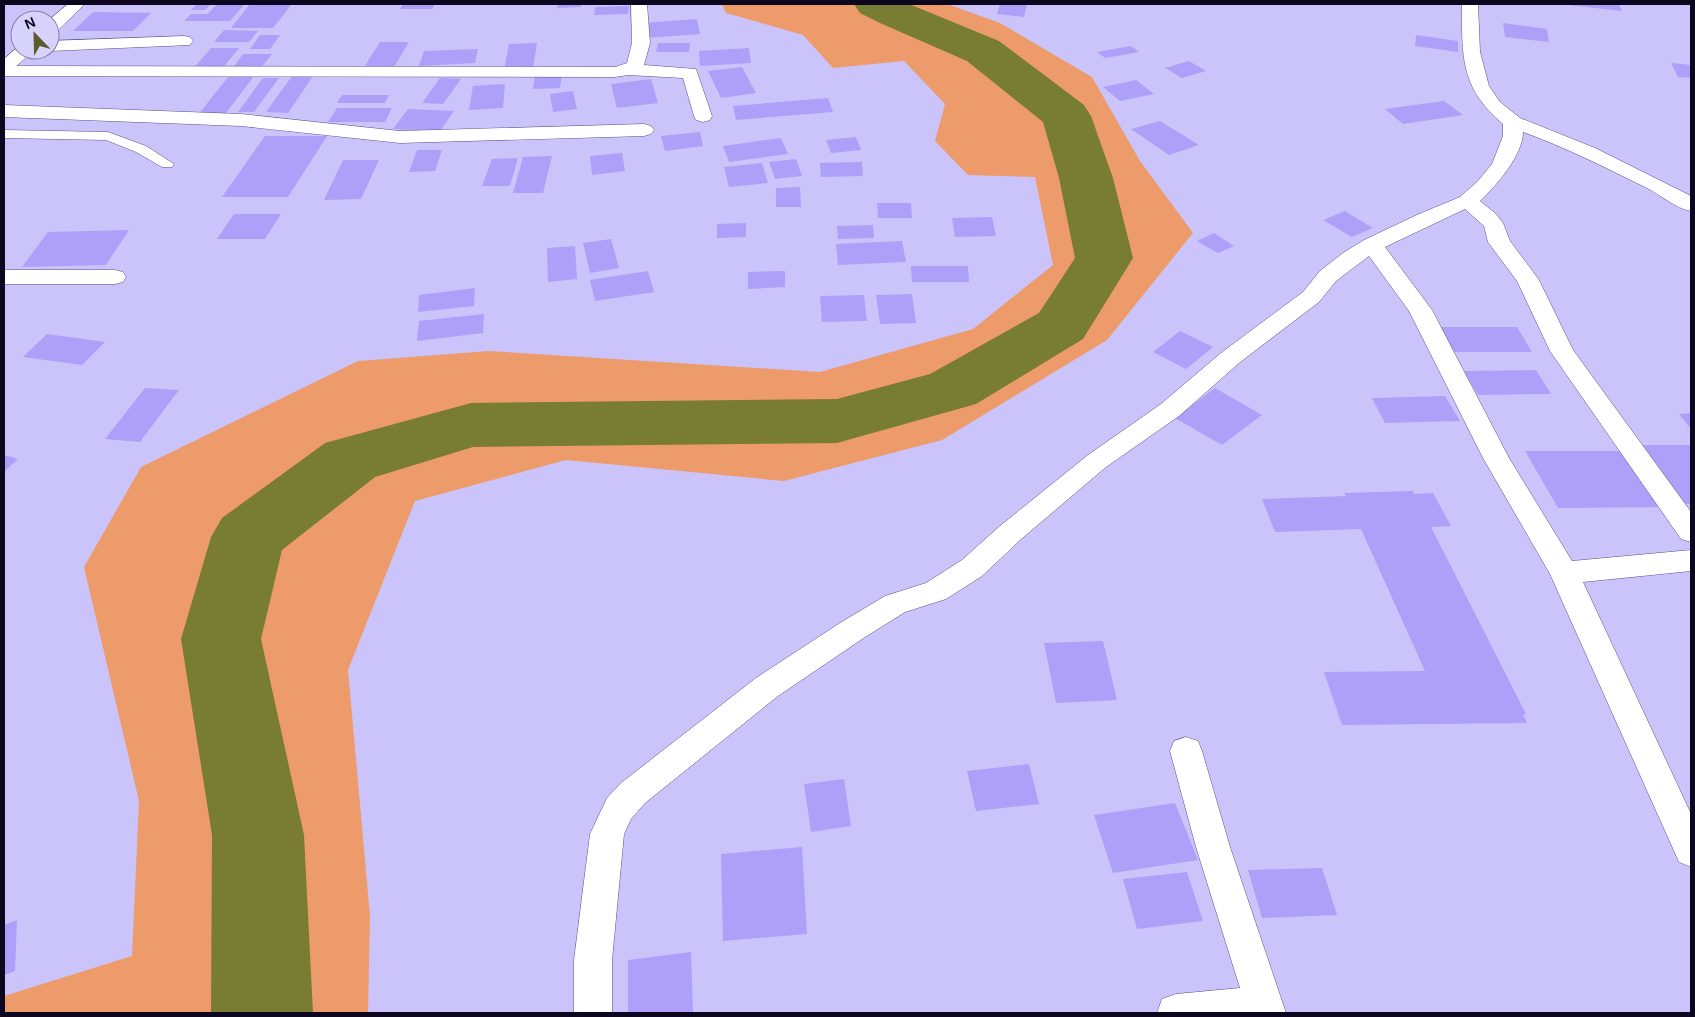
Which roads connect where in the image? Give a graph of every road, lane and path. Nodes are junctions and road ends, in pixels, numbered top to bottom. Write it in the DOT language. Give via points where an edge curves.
graph roads {
  1 [pos="77,4"];
  2 [pos="639,4"];
  3 [pos="1470,4"];
  4 [pos="60,19"];
  5 [pos="184,41"];
  6 [pos="60,46"];
  7 [pos="5,68"];
  8 [pos="628,70"];
  9 [pos="4,111"];
  10 [pos="703,116"];
  11 [pos="1513,122"];
  12 [pos="644,130"];
  13 [pos="4,134"];
  14 [pos="167,164"];
  15 [pos="1467,201"];
  16 [pos="1691,205"];
  17 [pos="1372,245"];
  18 [pos="4,277"];
  19 [pos="115,277"];
  20 [pos="1691,532"];
  21 [pos="1691,560"];
  22 [pos="1564,572"];
  23 [pos="1186,751"];
  24 [pos="1691,851"];
  25 [pos="1266,1009"];
  26 [pos="593,1013"];
  27 [pos="1176,1013"];
  1 -- 4 [label="main road"];
  2 -- 8 [label="main road" via="641,43 635,66"];
  3 -- 11 [label="main road" via="1471,52 1480,86 1493,106"];
  5 -- 6 [label="main road"];
  7 -- 8 [label="main road" via="483,73"];
  8 -- 10 [label="main road" via="690,73"];
  9 -- 12 [label="main road" via="240,120 400,137"];
  11 -- 15 [label="main road" via="1512,136 1501,165"];
  11 -- 16 [label="main road" via="1588,152"];
  13 -- 14 [label="lane" via="108,136"];
  15 -- 17 [label="main road"];
  15 -- 20 [label="main road" via="1494,224 1498,242 1528,280 1562,351"];
  17 -- 22 [label="main road" via="1420,310 1496,458"];
  17 -- 26 [label="main road" via="1328,276 1310,297 1230,358 1170,410 1097,461 1010,532 972,568 936,591 895,604 836,641 767,687 633,793 619,809 607,834 594,960"];
  18 -- 19 [label="main road"];
  21 -- 22 [label="main road"];
  22 -- 24 [label="main road"];
  23 -- 25 [label="main road" via="1213,847"];
  25 -- 27 [label="main road"];
}
